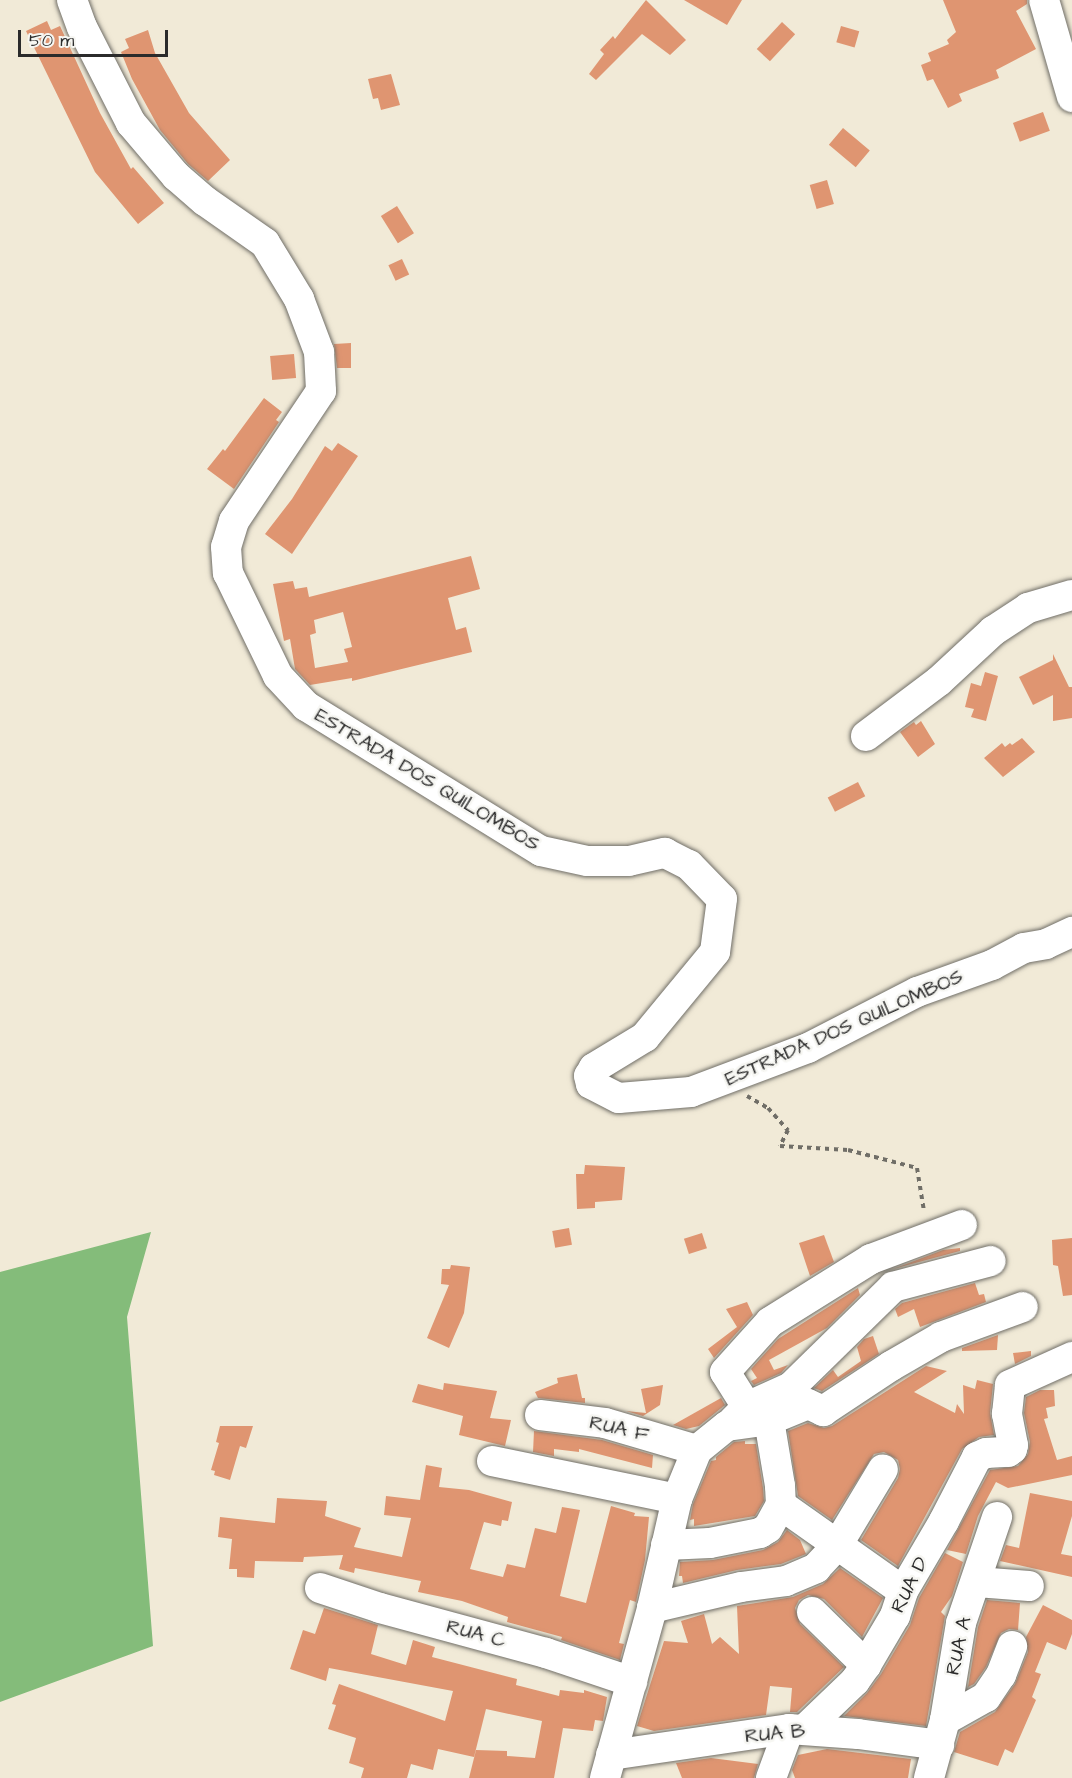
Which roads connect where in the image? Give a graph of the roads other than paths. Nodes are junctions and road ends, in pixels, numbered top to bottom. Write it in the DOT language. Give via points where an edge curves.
graph roads {
  1 [pos="72,0"];
  2 [pos="1044,0"];
  3 [pos="1072,97"];
  4 [pos="1072,595"];
  5 [pos="866,736"];
  6 [pos="1072,932"];
  7 [pos="962,1225"];
  8 [pos="991,1261"];
  9 [pos="1023,1307"];
  10 [pos="1072,1357"];
  11 [pos="540,1415"];
  12 [pos="749,1419"];
  13 [pos="697,1450"];
  14 [pos="492,1461"];
  15 [pos="883,1469"];
  16 [pos="676,1499"];
  17 [pos="781,1505"];
  18 [pos="997,1517"];
  19 [pos="838,1544"];
  20 [pos="666,1545"];
  21 [pos="977,1582"];
  22 [pos="1029,1586"];
  23 [pos="320,1588"];
  24 [pos="903,1591"];
  25 [pos="652,1608"];
  26 [pos="812,1612"];
  27 [pos="1012,1646"];
  28 [pos="867,1665"];
  29 [pos="632,1682"];
  30 [pos="797,1729"];
  31 [pos="942,1733"];
  32 [pos="608,1766"];
  33 [pos="771,1778"];
  34 [pos="929,1778"];
  1 -- 6 [label="street, ESTRADA DOS QUILOMBOS" via="131,123 176,176 265,243 299,299 319,352 321,391 234,521 226,547 228,573 278,676 306,706 541,851 587,861 629,861 665,853 689,865 722,898 715,952 645,1037 594,1068 589,1076 591,1084 619,1098 691,1092 723,1082 808,1048 917,992"];
  2 -- 3 [label="street"];
  4 -- 5 [label="street" via="1028,608 993,631 939,681"];
  7 -- 12 [label="street" via="872,1259 770,1322 725,1372"];
  8 -- 12 [label="street" via="893,1287 791,1387"];
  9 -- 12 [label="street" via="941,1337 823,1411 808,1404"];
  10 -- 24 [label="street, RUA D" via="1010,1385 1007,1414 1011,1449 977,1457"];
  11 -- 13 [label="street, RUA F" via="605,1423"];
  12 -- 13 [label="street"];
  12 -- 17 [label="street" via="780,1486"];
  13 -- 16 [label="street"];
  14 -- 16 [label="street"];
  15 -- 19 [label="street"];
  16 -- 20 [label="street"];
  17 -- 19 [label="street"];
  17 -- 20 [label="street" via="768,1528 760,1533 710,1543"];
  18 -- 21 [label="street, RUA A"];
  19 -- 24 [label="street"];
  19 -- 25 [label="street" via="816,1568 786,1581 741,1587"];
  20 -- 25 [label="street"];
  21 -- 22 [label="street"];
  21 -- 31 [label="street, RUA A" via="961,1623"];
  23 -- 29 [label="street, RUA C"];
  24 -- 28 [label="street, RUA D" via="895,1616"];
  25 -- 29 [label="street"];
  26 -- 28 [label="street"];
  27 -- 31 [label="street" via="1001,1676 986,1697"];
  28 -- 30 [label="street, RUA D" via="855,1681"];
  29 -- 32 [label="street"];
  30 -- 31 [label="street, RUA B"];
  30 -- 32 [label="street, RUA B"];
  30 -- 33 [label="street, RUA D"];
  31 -- 34 [label="street, RUA A"];
}
